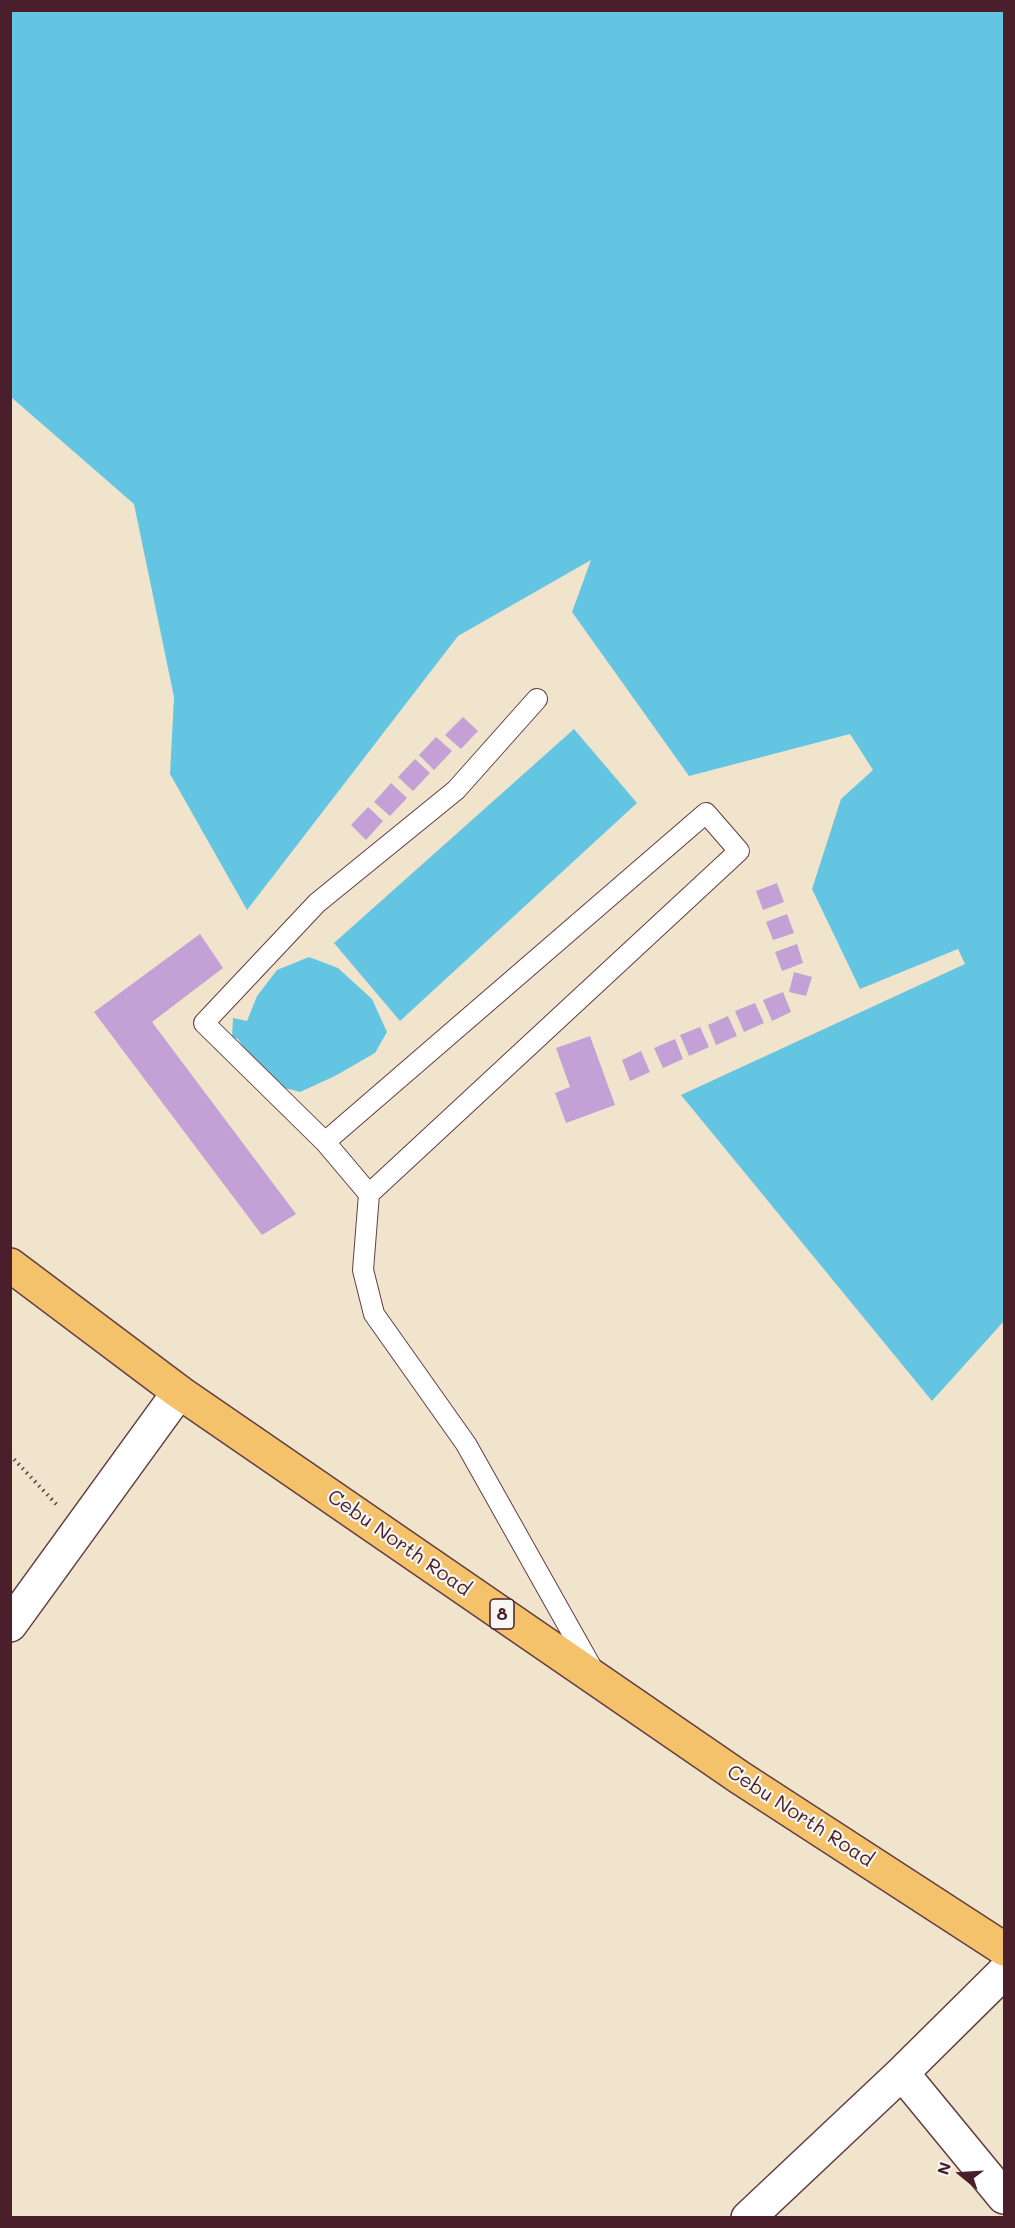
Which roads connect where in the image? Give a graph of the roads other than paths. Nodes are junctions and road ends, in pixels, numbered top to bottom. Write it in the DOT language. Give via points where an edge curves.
graph roads {
  1 [pos="537,699"];
  2 [pos="325,1142"];
  3 [pos="369,1194"];
  4 [pos="10,1265"];
  5 [pos="179,1392"];
  6 [pos="10,1625"];
  7 [pos="599,1681"];
  8 [pos="1005,1949"];
  9 [pos="1005,1972"];
  10 [pos="902,2073"];
  11 [pos="1005,2197"];
  12 [pos="748,2217"];
  1 -- 2 [label="lane" via="456,790 317,903 204,1023"];
  2 -- 3 [label="lane"];
  2 -- 3 [label="lane" via="706,813 740,851"];
  3 -- 7 [label="lane" via="363,1270 374,1314 466,1444"];
  4 -- 5 [label="highway, Cebu North Road / 8"];
  5 -- 6 [label="street"];
  5 -- 7 [label="highway, Cebu North Road / 8"];
  7 -- 8 [label="highway, Cebu North Road / 8"];
  9 -- 10 [label="street"];
  10 -- 11 [label="street"];
  10 -- 12 [label="street"];
}
